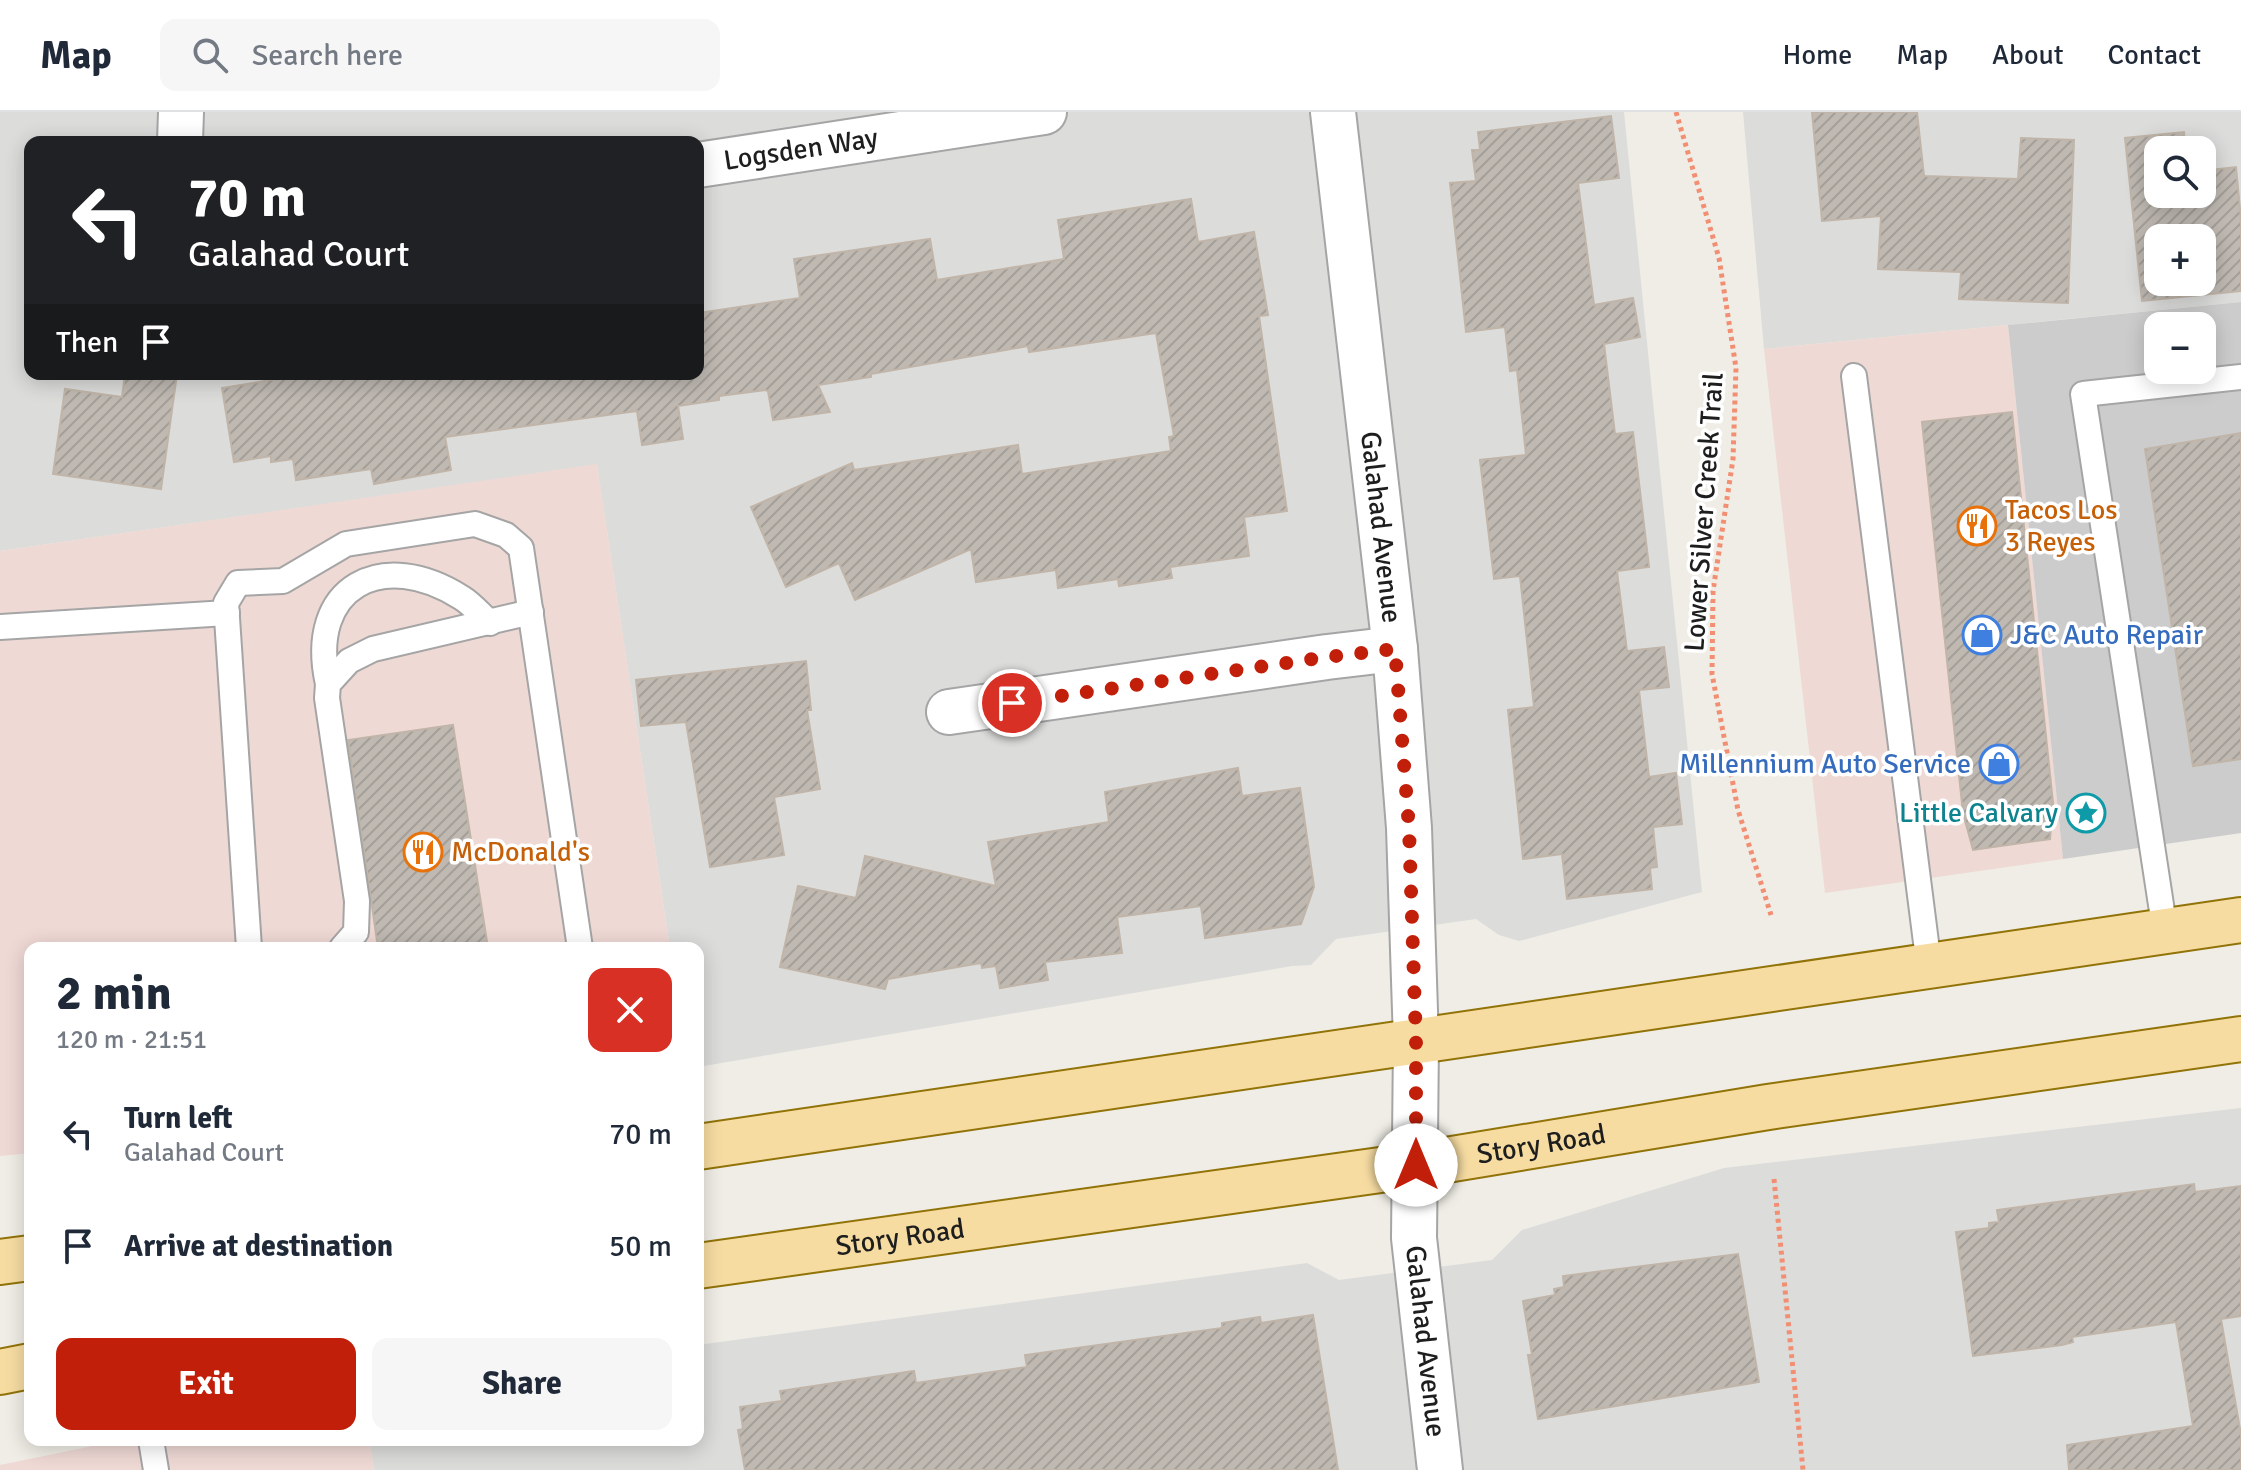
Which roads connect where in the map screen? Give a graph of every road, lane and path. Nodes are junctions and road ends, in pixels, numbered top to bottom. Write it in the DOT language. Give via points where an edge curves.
graph roads {
  1 [pos="181,112"];
  2 [pos="1044,112"];
  3 [pos="1333,112"];
  4 [pos="1676,112"];
  5 [pos="180,136"];
  6 [pos="704,164"];
  7 [pos="1854,376"];
  8 [pos="2241,377"];
  9 [pos="531,612"];
  10 [pos="227,613"];
  11 [pos="490,623"];
  12 [pos="0,627"];
  13 [pos="1395,649"];
  14 [pos="328,684"];
  15 [pos="949,712"];
  16 [pos="1771,915"];
  17 [pos="2241,920"];
  18 [pos="2165,931"];
  19 [pos="249,942"];
  20 [pos="347,942"];
  21 [pos="579,942"];
  22 [pos="1929,966"];
  23 [pos="2241,1039"];
  24 [pos="1416,1041"];
  25 [pos="704,1146"];
  26 [pos="1416,1165"];
  27 [pos="1774,1179"];
  28 [pos="24,1259"];
  29 [pos="0,1262"];
  30 [pos="704,1265"];
  31 [pos="24,1367"];
  32 [pos="0,1372"];
  33 [pos="152,1446"];
  34 [pos="156,1470"];
  35 [pos="1440,1470"];
  36 [pos="1803,1470"];
  1 -- 5 [label="street"];
  2 -- 6 [label="street, Logsden Way"];
  3 -- 13 [label="street, Galahad Avenue"];
  4 -- 16 [label="path, Lower Silver Creek Trail" via="1719,258 1736,368 1733,459 1713,591 1712,674 1738,810"];
  7 -- 22 [label="lane"];
  8 -- 18 [label="lane" via="2083,394"];
  9 -- 10 [label="lane" via="521,548 506,535 475,524 346,544 283,581 238,583 226,603"];
  9 -- 11 [label="lane"];
  9 -- 21 [label="lane"];
  10 -- 12 [label="lane"];
  10 -- 19 [label="lane"];
  11 -- 14 [label="lane" via="373,649 349,661"];
  11 -- 14 [label="lane" via="463,598 426,581 383,575 352,585 328,620 322,658"];
  13 -- 15 [label="street"];
  13 -- 24 [label="street, Galahad Avenue" via="1409,828"];
  14 -- 20 [label="lane" via="357,901 356,932"];
  17 -- 18 [label="main road"];
  18 -- 22 [label="main road"];
  22 -- 24 [label="main road"];
  23 -- 26 [label="main road, Story Road" via="1783,1104"];
  24 -- 25 [label="main road"];
  24 -- 26 [label="street, Galahad Avenue"];
  26 -- 30 [label="main road, Story Road"];
  26 -- 35 [label="street, Galahad Avenue" via="1414,1238"];
  27 -- 36 [label="path"];
  28 -- 29 [label="main road"];
  31 -- 32 [label="main road"];
  33 -- 34 [label="lane"];
}
